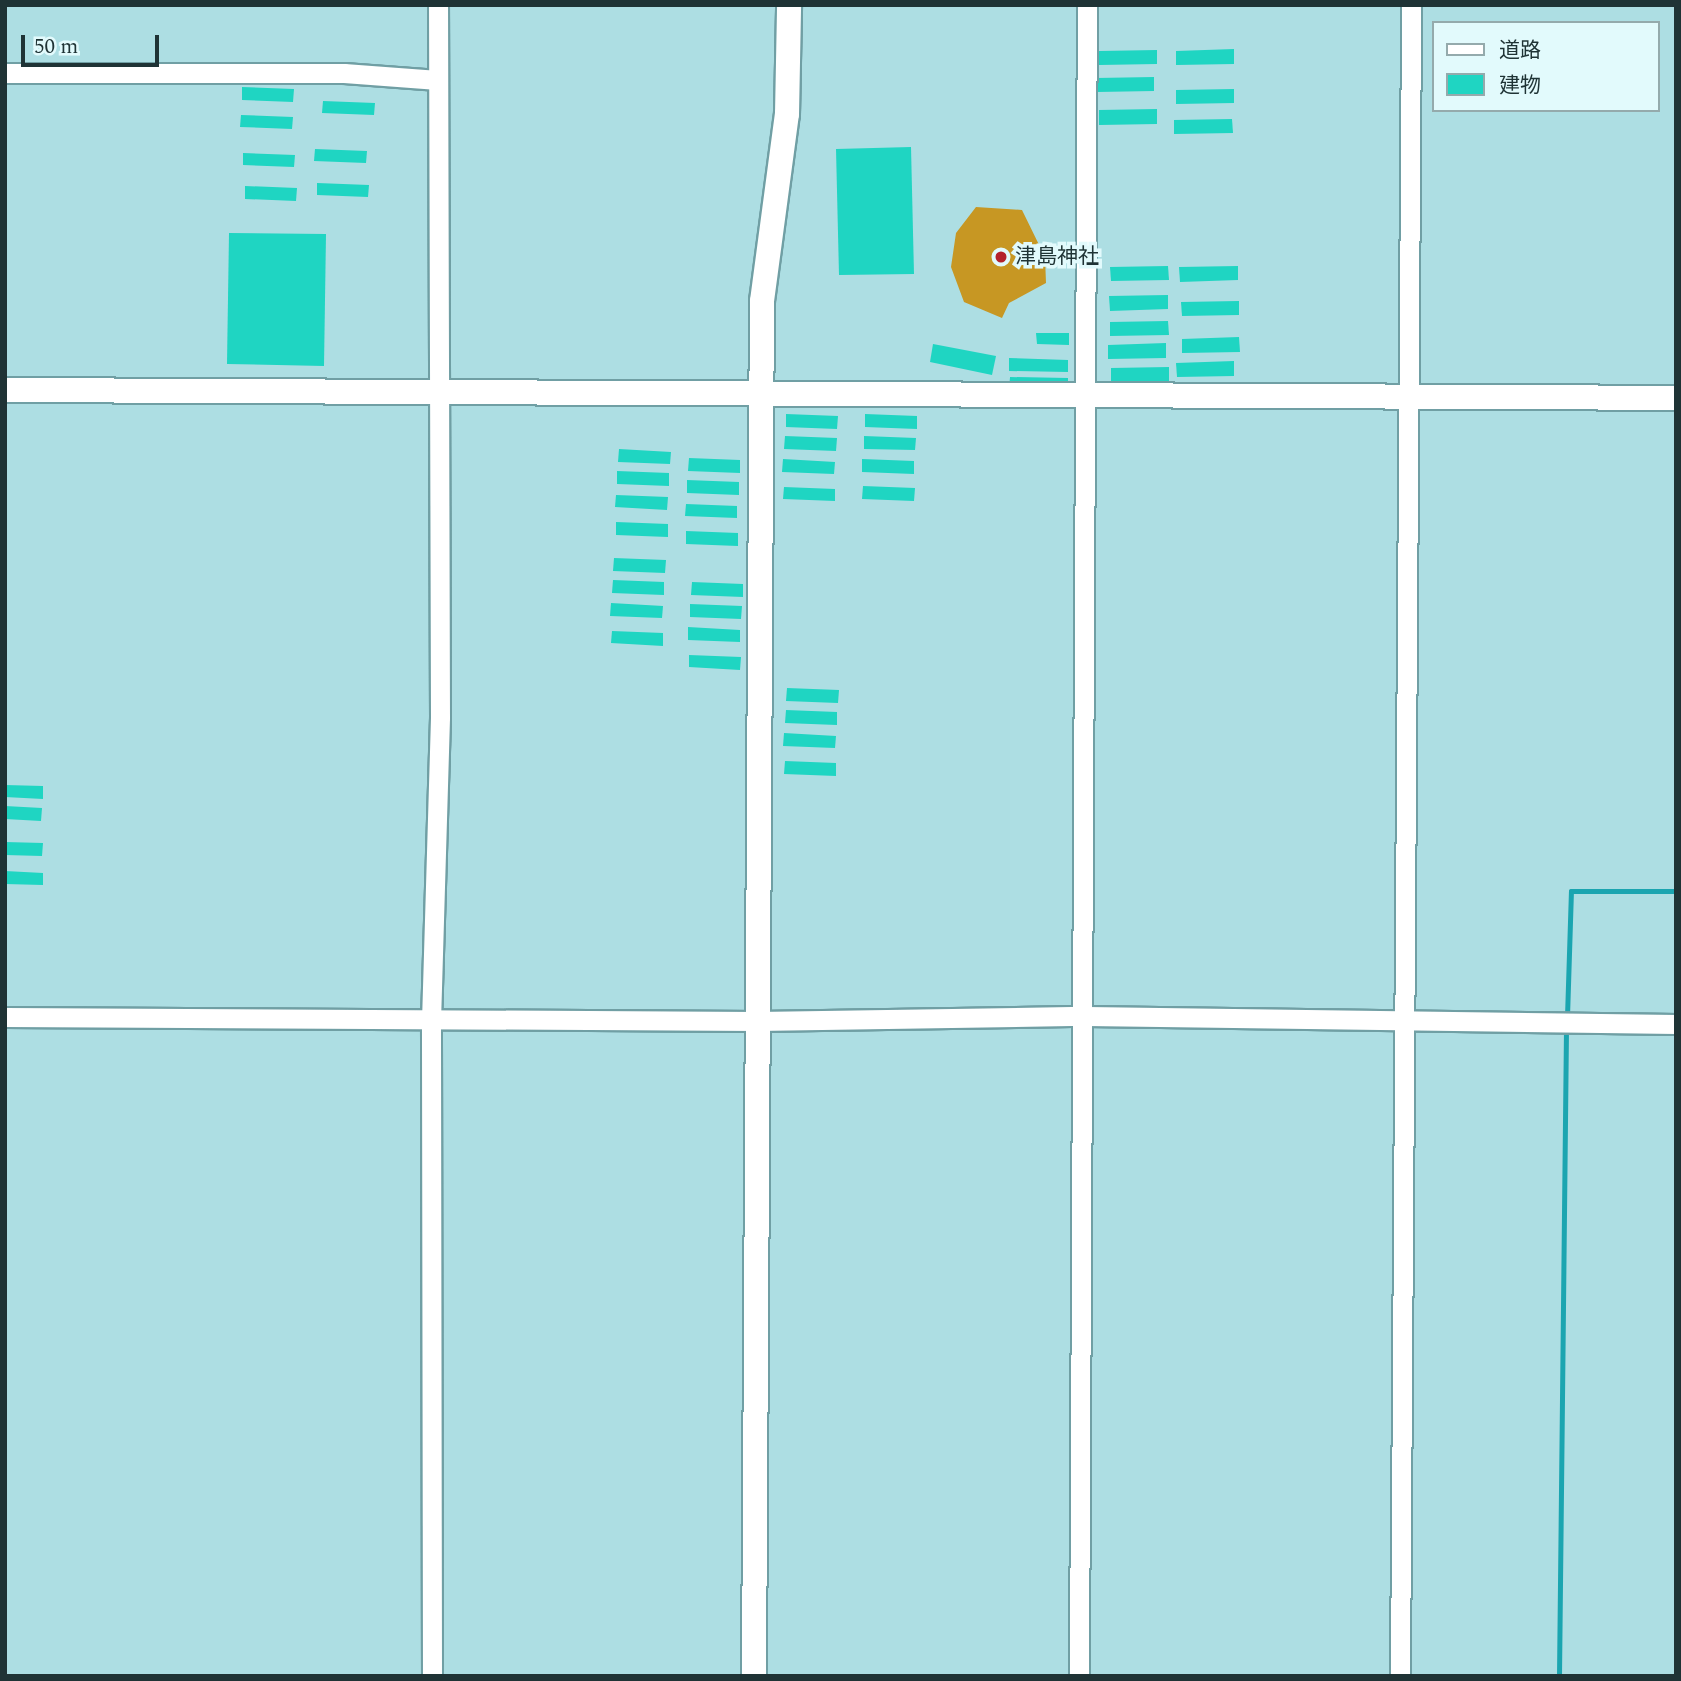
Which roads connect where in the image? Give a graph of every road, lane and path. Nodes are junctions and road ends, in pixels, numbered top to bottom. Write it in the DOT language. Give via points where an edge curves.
graph roads {
  1 [pos="438,5"];
  2 [pos="789,5"];
  3 [pos="1087,5"];
  4 [pos="1411,5"];
  5 [pos="5,73"];
  6 [pos="438,80"];
  7 [pos="5,390"];
  8 [pos="435,391"];
  9 [pos="760,391"];
  10 [pos="1084,398"];
  11 [pos="1676,398"];
  12 [pos="1408,399"];
  13 [pos="1086,1016"];
  14 [pos="5,1017"];
  15 [pos="1405,1020"];
  16 [pos="431,1021"];
  17 [pos="757,1021"];
  18 [pos="1676,1024"];
  19 [pos="432,1676"];
  20 [pos="754,1676"];
  21 [pos="1079,1676"];
  22 [pos="1400,1676"];
  1 -- 6 [label="street"];
  2 -- 9 [label="street" via="787,114 763,274"];
  3 -- 10 [label="street"];
  4 -- 12 [label="street"];
  5 -- 6 [label="street" via="344,73"];
  6 -- 8 [label="street"];
  7 -- 8 [label="street"];
  8 -- 9 [label="street"];
  8 -- 16 [label="street" via="440,717"];
  9 -- 10 [label="street"];
  9 -- 17 [label="street"];
  10 -- 12 [label="street"];
  10 -- 13 [label="street"];
  11 -- 12 [label="street"];
  12 -- 15 [label="street"];
  13 -- 15 [label="street"];
  13 -- 17 [label="street"];
  13 -- 21 [label="street"];
  14 -- 16 [label="street"];
  15 -- 18 [label="street"];
  15 -- 22 [label="street"];
  16 -- 17 [label="street"];
  16 -- 19 [label="street"];
  17 -- 20 [label="street"];
}
